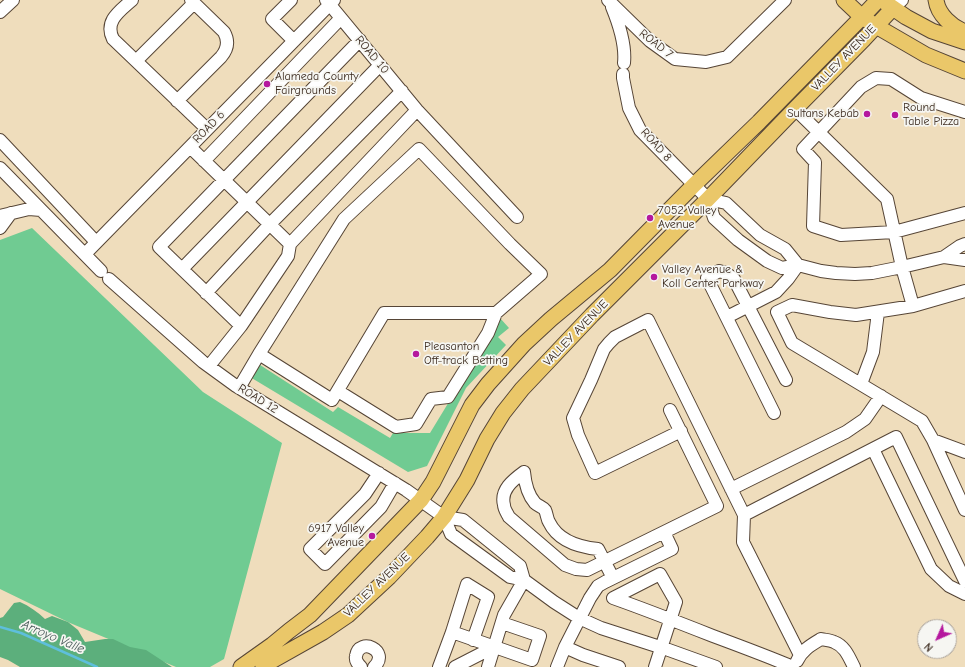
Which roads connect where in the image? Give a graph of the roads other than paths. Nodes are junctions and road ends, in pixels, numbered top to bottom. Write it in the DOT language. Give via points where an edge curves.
graph roads {
  1 [pos="13,0"];
  2 [pos="132,0"];
  3 [pos="291,0"];
  4 [pos="785,0"];
  5 [pos="844,0"];
  6 [pos="878,0"];
  7 [pos="936,0"];
  8 [pos="192,1"];
  9 [pos="330,1"];
  10 [pos="609,1"];
  11 [pos="893,3"];
  12 [pos="0,12"];
  13 [pos="862,17"];
  14 [pos="341,18"];
  15 [pos="876,26"];
  16 [pos="965,32"];
  17 [pos="360,40"];
  18 [pos="294,41"];
  19 [pos="965,42"];
  20 [pos="136,61"];
  21 [pos="380,65"];
  22 [pos="965,71"];
  23 [pos="402,91"];
  24 [pos="177,101"];
  25 [pos="795,109"];
  26 [pos="418,110"];
  27 [pos="965,112"];
  28 [pos="207,129"];
  29 [pos="819,133"];
  30 [pos="0,140"];
  31 [pos="190,147"];
  32 [pos="204,161"];
  33 [pos="0,168"];
  34 [pos="224,180"];
  35 [pos="694,185"];
  36 [pos="708,199"];
  37 [pos="247,202"];
  38 [pos="41,210"];
  39 [pos="965,213"];
  40 [pos="6,215"];
  41 [pos="517,217"];
  42 [pos="270,225"];
  43 [pos="0,228"];
  44 [pos="894,232"];
  45 [pos="96,242"];
  46 [pos="290,244"];
  47 [pos="965,244"];
  48 [pos="85,254"];
  49 [pos="944,257"];
  50 [pos="965,260"];
  51 [pos="798,265"];
  52 [pos="902,267"];
  53 [pos="182,269"];
  54 [pos="965,291"];
  55 [pos="206,293"];
  56 [pos="748,306"];
  57 [pos="913,306"];
  58 [pos="878,312"];
  59 [pos="496,313"];
  60 [pos="727,317"];
  61 [pos="241,326"];
  62 [pos="259,354"];
  63 [pos="209,366"];
  64 [pos="786,380"];
  65 [pos="861,384"];
  66 [pos="239,388"];
  67 [pos="338,391"];
  68 [pos="881,396"];
  69 [pos="670,410"];
  70 [pos="774,413"];
  71 [pos="680,431"];
  72 [pos="933,440"];
  73 [pos="873,449"];
  74 [pos="965,452"];
  75 [pos="379,473"];
  76 [pos="395,483"];
  77 [pos="731,489"];
  78 [pos="421,500"];
  79 [pos="965,510"];
  80 [pos="744,515"];
  81 [pos="444,517"];
  82 [pos="664,532"];
  83 [pos="604,561"];
  84 [pos="613,578"];
  85 [pos="524,580"];
  86 [pos="965,581"];
  87 [pos="965,594"];
  88 [pos="579,618"];
  89 [pos="670,619"];
  90 [pos="502,623"];
  91 [pos="452,632"];
  92 [pos="474,640"];
  93 [pos="494,647"];
  94 [pos="564,647"];
  95 [pos="661,647"];
  96 [pos="800,655"];
  97 [pos="377,666"];
  98 [pos="241,667"];
  99 [pos="263,667"];
  100 [pos="361,667"];
  101 [pos="439,667"];
  102 [pos="455,667"];
  103 [pos="488,667"];
  104 [pos="558,667"];
  105 [pos="619,667"];
  106 [pos="655,667"];
  107 [pos="716,667"];
  108 [pos="793,667"];
  109 [pos="854,667"];
  1 -- 12 [label="street"];
  2 -- 20 [label="street" via="113,19 110,34"];
  3 -- 18 [label="street" via="272,19"];
  4 -- 10 [label="street, ROAD 7" via="727,57 706,62 675,59 650,41"];
  5 -- 13 [label="main road"];
  6 -- 13 [label="main road, VALLEY AVENUE"];
  7 -- 16 [label="main road" via="946,20"];
  8 -- 20 [label="street"];
  8 -- 24 [label="street" via="224,32 227,48"];
  9 -- 14 [label="street, ROAD 10"];
  9 -- 18 [label="street, ROAD 6"];
  10 -- 35 [label="street, ROAD 8" via="622,39 629,108 640,130"];
  11 -- 15 [label="main road, VALLEY AVENUE"];
  11 -- 19 [label="main road" via="906,17 932,31"];
  13 -- 15 [label="main road"];
  13 -- 35 [label="main road, VALLEY AVENUE" via="760,122"];
  14 -- 17 [label="street, ROAD 10"];
  14 -- 32 [label="street"];
  15 -- 22 [label="main road" via="926,55"];
  15 -- 25 [label="main road, VALLEY AVENUE"];
  17 -- 21 [label="street, ROAD 10"];
  17 -- 34 [label="street"];
  18 -- 28 [label="street, ROAD 6"];
  20 -- 24 [label="street"];
  21 -- 23 [label="street, ROAD 10"];
  21 -- 37 [label="street"];
  23 -- 26 [label="street, ROAD 10"];
  23 -- 42 [label="street"];
  24 -- 28 [label="street"];
  25 -- 29 [label="street"];
  25 -- 36 [label="main road, VALLEY AVENUE"];
  26 -- 41 [label="street, ROAD 10"];
  26 -- 46 [label="street"];
  27 -- 29 [label="street" via="921,98 891,79 876,78 861,87"];
  28 -- 31 [label="street, ROAD 6"];
  29 -- 44 [label="street" via="887,199"];
  29 -- 44 [label="street" via="803,150 815,162 814,226 841,235"];
  30 -- 45 [label="street"];
  31 -- 32 [label="street"];
  31 -- 45 [label="street, ROAD 6"];
  32 -- 34 [label="street"];
  33 -- 38 [label="street, ROAD 12"];
  34 -- 37 [label="street"];
  34 -- 53 [label="street" via="159,247"];
  35 -- 36 [label="street, ROAD 8"];
  35 -- 78 [label="main road, VALLEY AVENUE" via="610,270 524,344 488,384 472,405 433,482"];
  36 -- 51 [label="street" via="726,203 760,235 785,249"];
  36 -- 51 [label="street" via="714,218 738,240 767,261 782,268"];
  36 -- 81 [label="main road, VALLEY AVENUE" via="522,389 487,439 467,480"];
  37 -- 42 [label="street"];
  37 -- 53 [label="street"];
  38 -- 40 [label="street" via="29,209"];
  38 -- 48 [label="street, ROAD 12"];
  39 -- 44 [label="street"];
  40 -- 43 [label="street"];
  42 -- 46 [label="street"];
  42 -- 55 [label="street"];
  44 -- 52 [label="street"];
  45 -- 48 [label="street, ROAD 6"];
  46 -- 61 [label="street" via="288,256"];
  47 -- 49 [label="street"];
  48 -- 63 [label="street, ROAD 12" via="105,275"];
  49 -- 50 [label="street"];
  49 -- 52 [label="street"];
  51 -- 52 [label="street" via="821,271 855,274"];
  51 -- 56 [label="street" via="776,292"];
  52 -- 57 [label="street"];
  53 -- 55 [label="street"];
  54 -- 57 [label="street"];
  55 -- 61 [label="street"];
  56 -- 60 [label="street"];
  56 -- 60 [label="street" via="734,279 719,271 707,278"];
  56 -- 64 [label="street"];
  57 -- 58 [label="street"];
  58 -- 65 [label="street" via="873,352"];
  58 -- 65 [label="street" via="856,315 792,305 777,312 792,343"];
  59 -- 62 [label="street" via="541,274 418,149 344,219"];
  59 -- 67 [label="street" via="384,313"];
  59 -- 67 [label="street" via="488,333 448,397 431,399 416,424 396,427"];
  60 -- 70 [label="street"];
  61 -- 63 [label="street"];
  62 -- 66 [label="street"];
  62 -- 67 [label="street" via="332,400"];
  63 -- 66 [label="street, ROAD 12"];
  65 -- 68 [label="street"];
  66 -- 75 [label="street, ROAD 12"];
  68 -- 72 [label="street" via="922,421"];
  68 -- 77 [label="street" via="865,419 846,432"];
  69 -- 71 [label="street"];
  71 -- 77 [label="street" via="595,473 573,418 609,342 648,320"];
  71 -- 82 [label="street" via="717,506"];
  72 -- 74 [label="street"];
  72 -- 79 [label="street"];
  73 -- 80 [label="street"];
  73 -- 86 [label="street" via="896,438"];
  73 -- 87 [label="street" via="931,569 949,586"];
  75 -- 76 [label="street, ROAD 12"];
  75 -- 76 [label="street" via="365,494 310,549 325,564 381,507"];
  76 -- 78 [label="street, ROAD 12"];
  77 -- 80 [label="street"];
  78 -- 81 [label="street, ROAD 12"];
  78 -- 98 [label="main road, VALLEY AVENUE" via="310,615"];
  80 -- 96 [label="street" via="743,542"];
  81 -- 85 [label="street" via="451,534 510,577"];
  81 -- 85 [label="street" via="463,520 520,566"];
  81 -- 99 [label="main road, VALLEY AVENUE" via="389,577 348,615"];
  82 -- 83 [label="street"];
  82 -- 84 [label="street" via="672,549"];
  83 -- 83 [label="street" via="598,549 577,546 557,534 549,523 545,510 529,494 524,472 510,483 503,499 509,517 565,565 587,570"];
  83 -- 84 [label="street"];
  84 -- 88 [label="street" via="598,586"];
  85 -- 88 [label="street"];
  85 -- 90 [label="street"];
  88 -- 94 [label="street"];
  88 -- 95 [label="street" via="601,628"];
  89 -- 89 [label="street" via="635,606 613,598 660,574 676,602"];
  89 -- 95 [label="street"];
  89 -- 108 [label="street"];
  90 -- 93 [label="street"];
  90 -- 93 [label="street" via="540,636 532,660"];
  91 -- 92 [label="street"];
  91 -- 92 [label="street" via="467,584 488,597"];
  91 -- 101 [label="street"];
  92 -- 93 [label="street"];
  93 -- 102 [label="street"];
  93 -- 103 [label="street"];
  94 -- 104 [label="street"];
  94 -- 105 [label="street"];
  95 -- 106 [label="street"];
  95 -- 107 [label="street"];
  96 -- 108 [label="street"];
  96 -- 109 [label="street" via="821,639 843,647"];
  97 -- 100 [label="street" via="377,651 366,646 356,654 357,663"];
}
